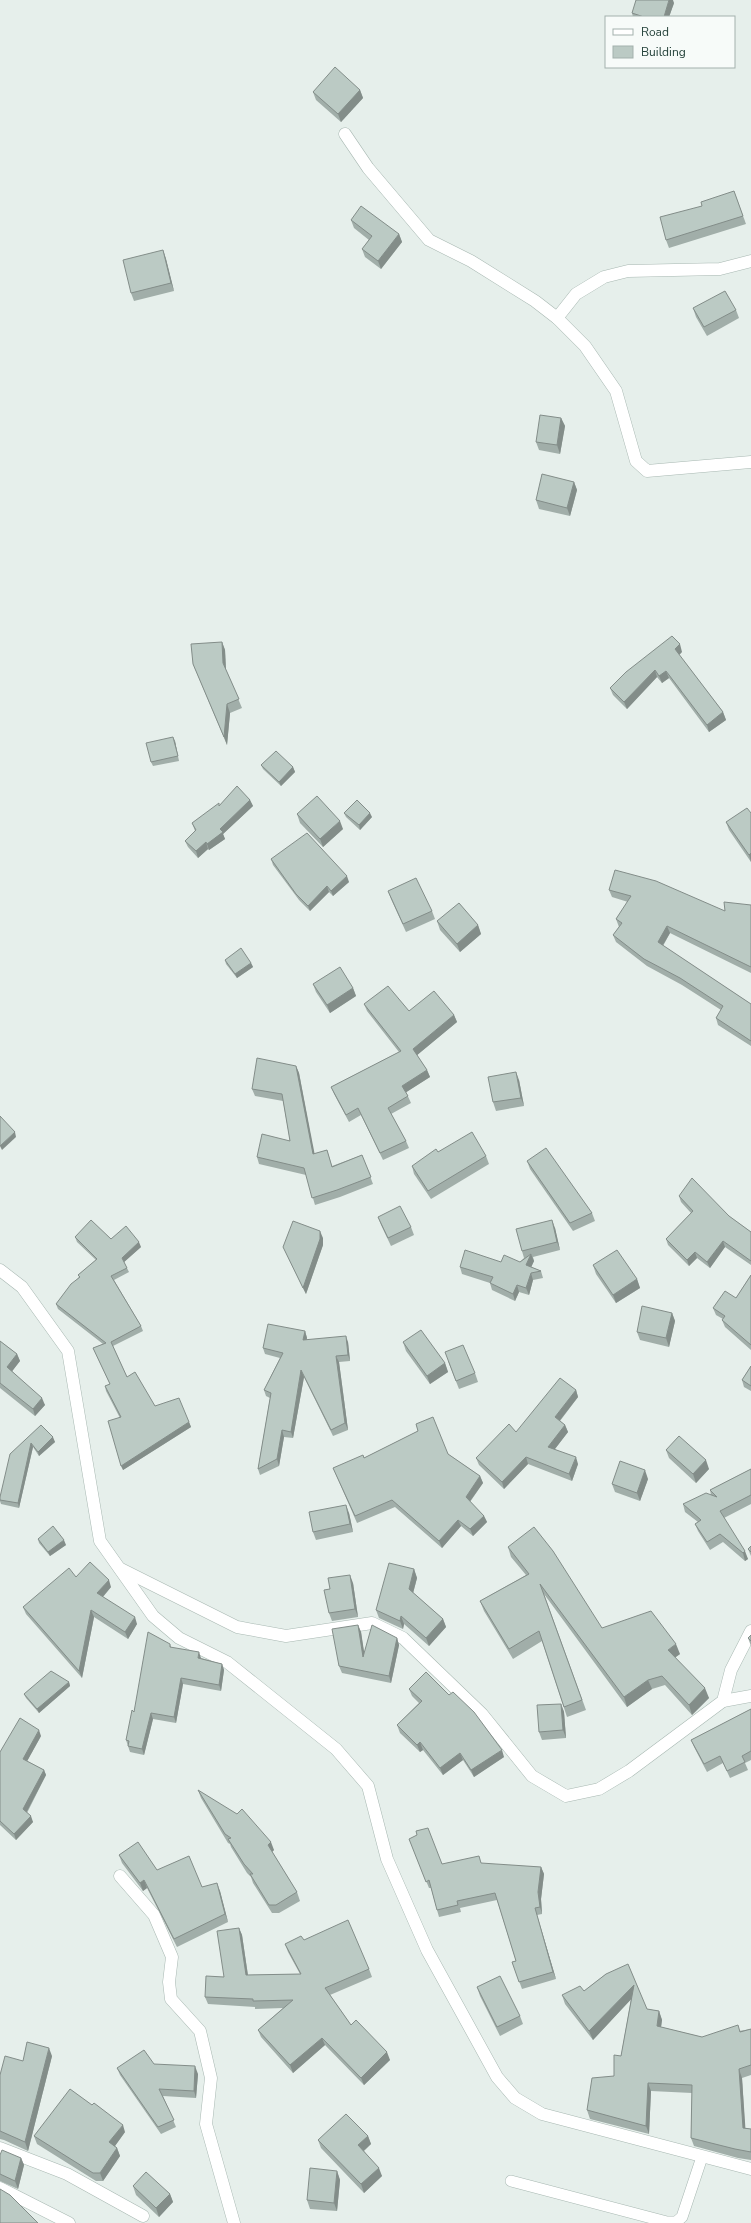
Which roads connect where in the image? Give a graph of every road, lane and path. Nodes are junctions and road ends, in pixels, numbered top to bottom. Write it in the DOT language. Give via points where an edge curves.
graph roads {
  1 [pos="345,134"];
  2 [pos="751,261"];
  3 [pos="558,318"];
  4 [pos="751,462"];
  5 [pos="0,1270"];
  6 [pos="118,1567"];
  7 [pos="751,1631"];
  8 [pos="751,1696"];
  9 [pos="723,1700"];
  10 [pos="120,1876"];
  11 [pos="0,2148"];
  12 [pos="702,2157"];
  13 [pos="751,2169"];
  14 [pos="511,2181"];
  15 [pos="0,2188"];
  16 [pos="143,2216"];
  17 [pos="69,2223"];
  18 [pos="234,2223"];
  1 -- 3 [label="street" via="368,168 429,240 471,261 536,301"];
  2 -- 3 [label="street" via="720,270 628,271 604,277 576,294"];
  3 -- 4 [label="street" via="585,346 616,391 636,461 647,471"];
  5 -- 6 [label="street" via="22,1287 68,1351 100,1541"];
  6 -- 9 [label="street" via="237,1627 286,1636 372,1623 403,1638 482,1714 532,1776 566,1796 599,1789 635,1766"];
  6 -- 12 [label="street" via="158,1620 179,1638 227,1662 336,1749 368,1786 388,1859 427,1950 497,2077 515,2098 542,2114"];
  7 -- 9 [label="street" via="731,1670"];
  8 -- 9 [label="street"];
  10 -- 18 [label="street" via="154,1915 172,1957 171,1999 200,2031 211,2078 206,2124"];
  11 -- 16 [label="street" via="67,2174"];
  12 -- 13 [label="street"];
  12 -- 14 [label="lane" via="682,2217 676,2222 667,2222"];
  15 -- 17 [label="street"];
}
